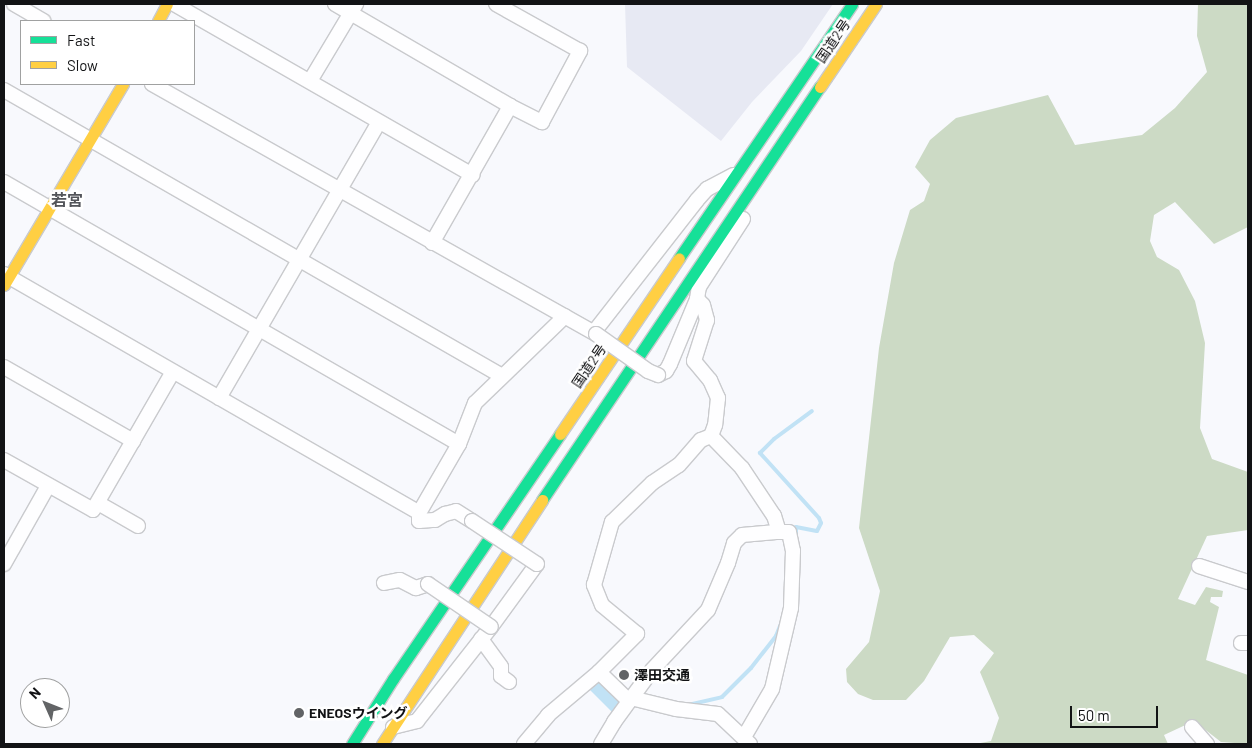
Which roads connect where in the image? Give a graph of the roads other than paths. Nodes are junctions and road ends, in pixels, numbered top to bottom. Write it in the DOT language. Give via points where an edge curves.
graph roads {
  1 [pos="14,4"];
  2 [pos="167,4"];
  3 [pos="174,4"];
  4 [pos="335,4"];
  5 [pos="499,4"];
  6 [pos="852,4"];
  7 [pos="876,4"];
  8 [pos="353,8"];
  9 [pos="42,20"];
  10 [pos="159,20"];
  11 [pos="310,81"];
  12 [pos="121,85"];
  13 [pos="154,85"];
  14 [pos="4,90"];
  15 [pos="510,106"];
  16 [pos="379,122"];
  17 [pos="90,139"];
  18 [pos="736,174"];
  19 [pos="472,175"];
  20 [pos="4,182"];
  21 [pos="339,191"];
  22 [pos="744,201"];
  23 [pos="50,208"];
  24 [pos="432,243"];
  25 [pos="300,260"];
  26 [pos="5,278"];
  27 [pos="697,299"];
  28 [pos="565,316"];
  29 [pos="259,329"];
  30 [pos="595,333"];
  31 [pos="4,367"];
  32 [pos="172,373"];
  33 [pos="502,376"];
  34 [pos="219,398"];
  35 [pos="711,436"];
  36 [pos="133,441"];
  37 [pos="459,444"];
  38 [pos="4,460"];
  39 [pos="48,486"];
  40 [pos="98,503"];
  41 [pos="419,513"];
  42 [pos="138,526"];
  43 [pos="779,532"];
  44 [pos="6,556"];
  45 [pos="1199,566"];
  46 [pos="1248,582"];
  47 [pos="384,583"];
  48 [pos="491,627"];
  49 [pos="482,639"];
  50 [pos="599,672"];
  51 [pos="508,682"];
  52 [pos="629,701"];
  53 [pos="393,727"];
  54 [pos="1192,728"];
  55 [pos="747,740"];
  56 [pos="352,744"];
  57 [pos="382,744"];
  58 [pos="524,744"];
  59 [pos="601,744"];
  60 [pos="1207,744"];
  1 -- 9 [label="street"];
  2 -- 10 [label="main road"];
  3 -- 11 [label="street"];
  4 -- 8 [label="street"];
  5 -- 15 [label="street" via="580,51 542,122"];
  6 -- 18 [label="main road, 国道2号"];
  7 -- 22 [label="main road, 国道2号"];
  8 -- 11 [label="street"];
  8 -- 15 [label="street"];
  11 -- 16 [label="street"];
  12 -- 17 [label="main road"];
  13 -- 21 [label="street"];
  14 -- 17 [label="street"];
  15 -- 19 [label="street"];
  16 -- 19 [label="street"];
  16 -- 21 [label="street"];
  17 -- 23 [label="main road"];
  17 -- 25 [label="street"];
  18 -- 30 [label="street" via="720,180 702,194"];
  18 -- 56 [label="main road, 国道2号"];
  19 -- 24 [label="street"];
  20 -- 23 [label="street"];
  21 -- 24 [label="street"];
  21 -- 25 [label="street"];
  22 -- 27 [label="street" via="743,218 699,287"];
  22 -- 53 [label="main road, 国道2号" via="598,414"];
  23 -- 26 [label="main road"];
  23 -- 29 [label="street"];
  24 -- 28 [label="street"];
  25 -- 29 [label="street"];
  25 -- 33 [label="street"];
  26 -- 32 [label="street"];
  27 -- 30 [label="street, bridge" via="670,364 666,371 658,374 648,371"];
  27 -- 35 [label="street" via="703,305 707,320 694,361 710,380 718,398"];
  28 -- 30 [label="street"];
  28 -- 33 [label="street"];
  29 -- 34 [label="street"];
  29 -- 37 [label="street"];
  31 -- 36 [label="street"];
  32 -- 34 [label="street"];
  32 -- 36 [label="street"];
  33 -- 37 [label="street" via="476,403"];
  34 -- 41 [label="street"];
  35 -- 43 [label="street" via="742,468 774,516"];
  35 -- 50 [label="street" via="701,440 679,465 652,483 612,522 594,585 602,605 637,634"];
  36 -- 40 [label="street"];
  37 -- 41 [label="street"];
  38 -- 39 [label="street"];
  39 -- 40 [label="street" via="93,510"];
  39 -- 44 [label="street"];
  40 -- 42 [label="street"];
  41 -- 48 [label="street, bridge" via="419,521 435,520 456,511 537,564"];
  43 -- 52 [label="street" via="742,536 734,543 708,610 652,670"];
  43 -- 55 [label="street" via="789,532 792,551 791,608 772,689"];
  45 -- 46 [label="street"];
  47 -- 48 [label="street, bridge" via="400,580 416,588 428,584"];
  48 -- 49 [label="street"];
  49 -- 51 [label="street" via="501,667 501,676"];
  49 -- 53 [label="street" via="417,721"];
  50 -- 52 [label="street"];
  50 -- 58 [label="street" via="554,710"];
  52 -- 55 [label="street" via="718,714"];
  52 -- 59 [label="street"];
  53 -- 57 [label="main road, 国道2号"];
  54 -- 60 [label="street"];
}
